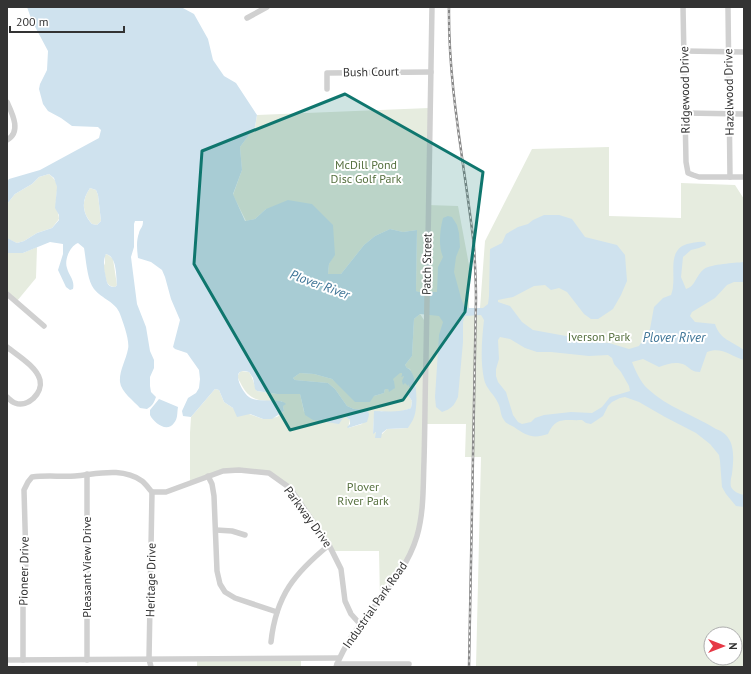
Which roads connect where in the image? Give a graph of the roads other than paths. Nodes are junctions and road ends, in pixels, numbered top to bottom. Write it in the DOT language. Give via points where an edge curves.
graph roads {
  1 [pos="267,7"];
  2 [pos="432,7"];
  3 [pos="683,7"];
  4 [pos="728,7"];
  5 [pos="247,18"];
  6 [pos="684,51"];
  7 [pos="728,52"];
  8 [pos="744,52"];
  9 [pos="431,72"];
  10 [pos="327,88"];
  11 [pos="7,102"];
  12 [pos="685,114"];
  13 [pos="729,114"];
  14 [pos="744,114"];
  15 [pos="7,140"];
  16 [pos="730,177"];
  17 [pos="744,177"];
  18 [pos="7,294"];
  19 [pos="44,326"];
  20 [pos="7,347"];
  21 [pos="7,397"];
  22 [pos="87,474"];
  23 [pos="208,476"];
  24 [pos="152,492"];
  25 [pos="421,520"];
  26 [pos="216,530"];
  27 [pos="245,535"];
  28 [pos="329,545"];
  29 [pos="277,612"];
  30 [pos="360,624"];
  31 [pos="271,642"];
  32 [pos="149,659"];
  33 [pos="7,660"];
  34 [pos="23,660"];
  35 [pos="87,660"];
  36 [pos="338,663"];
  37 [pos="408,664"];
  38 [pos="151,667"];
  1 -- 5 [label="street"];
  2 -- 9 [label="street, Patch Street"];
  3 -- 6 [label="street, Ridgewood Drive"];
  4 -- 7 [label="street, Hazelwood Drive"];
  6 -- 7 [label="street"];
  6 -- 12 [label="street, Ridgewood Drive"];
  7 -- 8 [label="street"];
  7 -- 13 [label="street, Hazelwood Drive"];
  9 -- 10 [label="street, Bush Court" via="327,73"];
  9 -- 25 [label="street, Patch Street"];
  11 -- 15 [label="street" via="15,121 14,130"];
  12 -- 13 [label="street"];
  12 -- 16 [label="street, Ridgewood Drive" via="688,173"];
  13 -- 14 [label="street"];
  13 -- 16 [label="street, Hazelwood Drive"];
  16 -- 17 [label="street"];
  18 -- 19 [label="street"];
  20 -- 21 [label="street" via="35,370 40,380 39,391 33,399 24,404 15,403"];
  22 -- 24 [label="street" via="114,472 131,475"];
  22 -- 34 [label="street, Pioneer Drive" via="32,477 24,490 26,561"];
  22 -- 35 [label="street, Pleasant View Drive"];
  23 -- 24 [label="street, Parkway Drive" via="166,492"];
  23 -- 26 [label="street" via="214,496"];
  23 -- 28 [label="street, Parkway Drive" via="231,470 269,473 290,488"];
  24 -- 32 [label="street, Heritage Drive"];
  25 -- 30 [label="street, Industrial Park Road" via="405,565"];
  26 -- 27 [label="street"];
  26 -- 29 [label="street" via="217,571 222,588 235,598"];
  28 -- 29 [label="street" via="297,574"];
  28 -- 30 [label="street, Parkway Drive" via="341,570 345,600 351,614"];
  29 -- 31 [label="street"];
  30 -- 36 [label="street, Industrial Park Road"];
  32 -- 35 [label="street"];
  32 -- 36 [label="street"];
  32 -- 38 [label="street, Heritage Drive"];
  33 -- 34 [label="street"];
  34 -- 35 [label="street"];
  36 -- 37 [label="street"];
}
